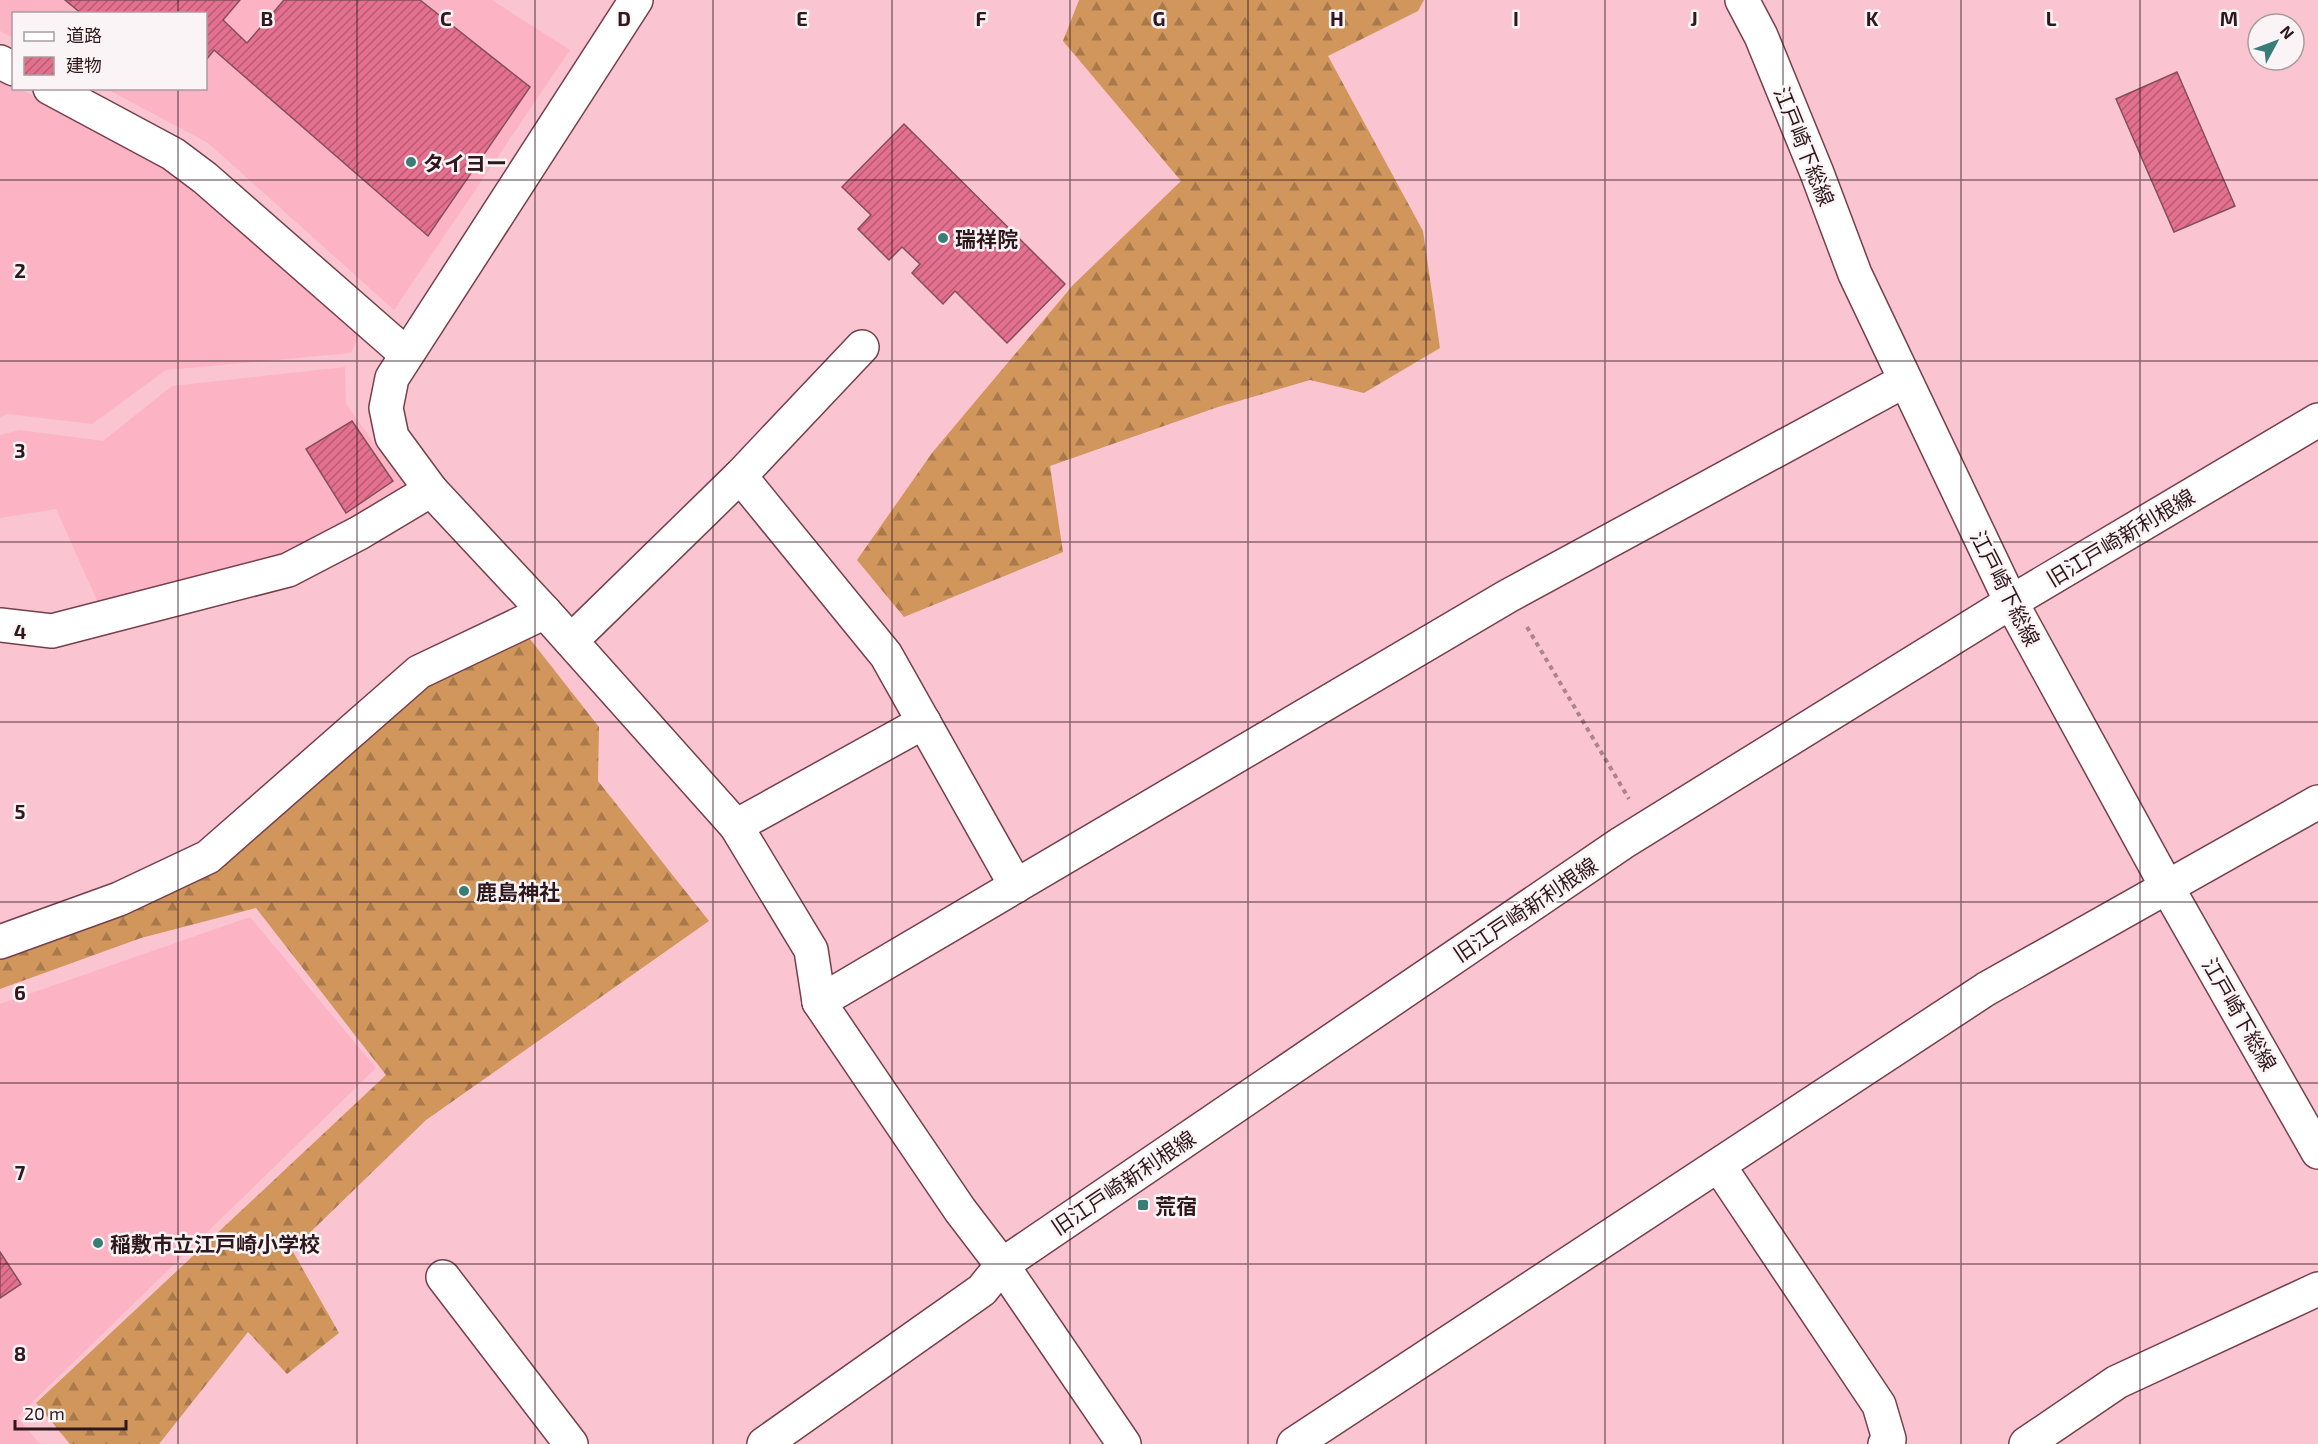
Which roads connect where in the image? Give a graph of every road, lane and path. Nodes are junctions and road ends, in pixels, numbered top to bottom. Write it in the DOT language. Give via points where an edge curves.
graph roads {
  1 [pos="636,0"];
  2 [pos="1742,0"];
  3 [pos="54,90"];
  4 [pos="862,347"];
  5 [pos="406,354"];
  6 [pos="1904,381"];
  7 [pos="2318,420"];
  8 [pos="740,476"];
  9 [pos="431,490"];
  10 [pos="1508,596"];
  11 [pos="2011,602"];
  12 [pos="545,612"];
  13 [pos="0,625"];
  14 [pos="571,641"];
  15 [pos="924,722"];
  16 [pos="2318,802"];
  17 [pos="736,826"];
  18 [pos="1646,828"];
  19 [pos="1016,886"];
  20 [pos="2167,886"];
  21 [pos="0,942"];
  22 [pos="819,1002"];
  23 [pos="2318,1152"];
  24 [pos="1719,1166"];
  25 [pos="1002,1265"];
  26 [pos="443,1277"];
  27 [pos="2318,1289"];
  28 [pos="571,1444"];
  29 [pos="764,1444"];
  30 [pos="1124,1444"];
  31 [pos="1294,1444"];
  32 [pos="1885,1444"];
  33 [pos="2026,1444"];
  1 -- 5 [label="street"];
  2 -- 6 [label="street, 江戸崎下総線" via="1761,36 1855,274"];
  3 -- 5 [label="street" via="173,154"];
  4 -- 8 [label="street"];
  5 -- 9 [label="street" via="392,378 386,408 392,437"];
  6 -- 10 [label="street"];
  6 -- 11 [label="street, 江戸崎下総線"];
  7 -- 11 [label="street, 旧江戸崎新利根線"];
  8 -- 14 [label="street"];
  8 -- 15 [label="street" via="886,656"];
  9 -- 12 [label="street"];
  9 -- 13 [label="street" via="288,570 52,631"];
  10 -- 18 [label="path"];
  10 -- 19 [label="street"];
  11 -- 18 [label="street, 旧江戸崎新利根線"];
  11 -- 20 [label="street, 江戸崎下総線"];
  12 -- 14 [label="street"];
  12 -- 21 [label="street" via="419,672 208,857 119,899"];
  14 -- 17 [label="street"];
  15 -- 17 [label="street"];
  15 -- 19 [label="street"];
  16 -- 20 [label="street"];
  17 -- 22 [label="street" via="811,950"];
  18 -- 25 [label="street, 旧江戸崎新利根線"];
  19 -- 22 [label="street"];
  20 -- 23 [label="street, 江戸崎下総線"];
  20 -- 24 [label="street" via="1986,989"];
  22 -- 25 [label="street" via="960,1210"];
  24 -- 31 [label="street"];
  24 -- 32 [label="street" via="1879,1405 1889,1439"];
  25 -- 29 [label="street, 旧江戸崎新利根線" via="982,1290"];
  25 -- 30 [label="street"];
  26 -- 28 [label="street"];
  27 -- 33 [label="street" via="2117,1382"];
}
